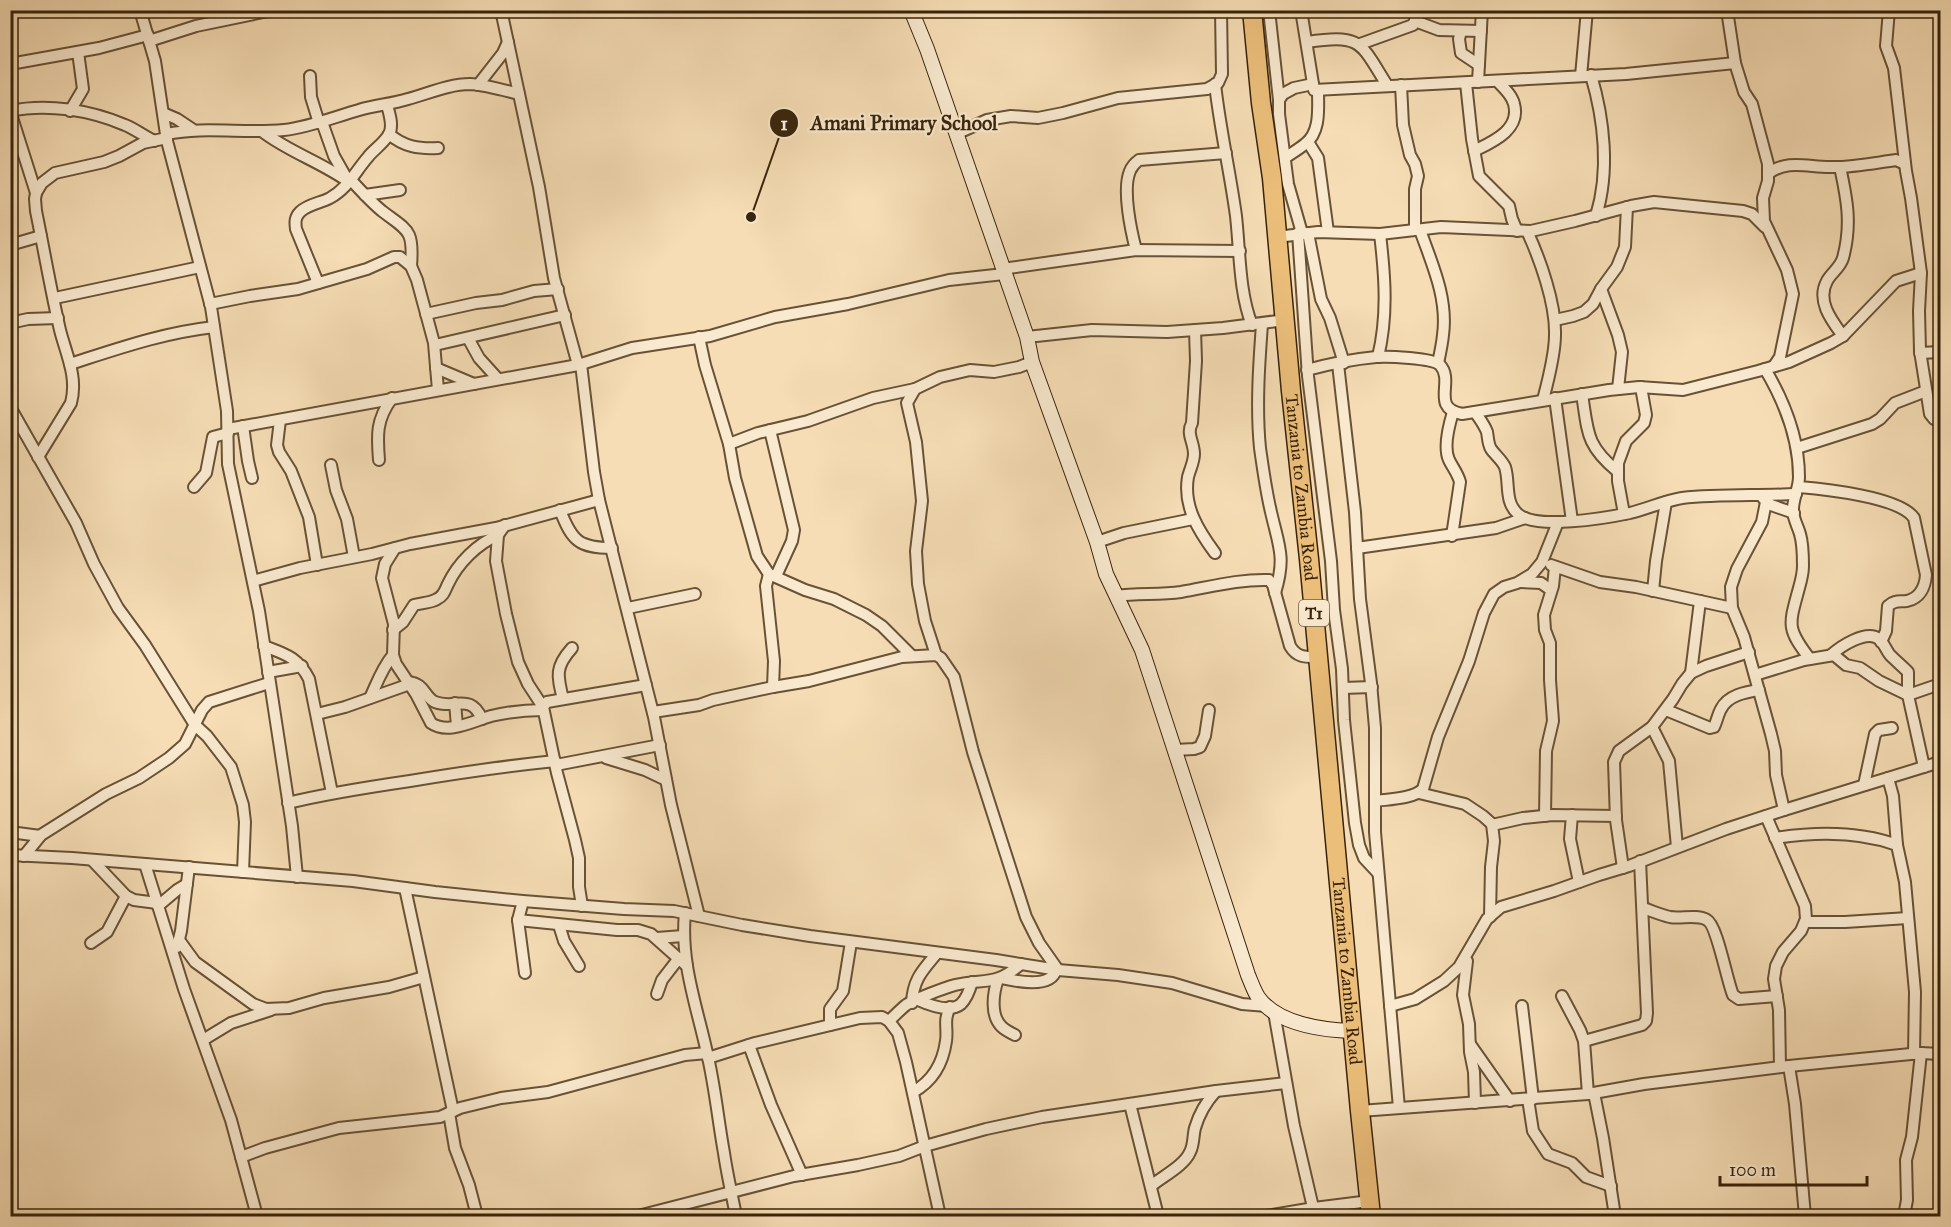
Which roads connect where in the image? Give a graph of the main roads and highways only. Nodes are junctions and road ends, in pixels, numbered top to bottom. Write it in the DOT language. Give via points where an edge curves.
graph roads {
  1 [pos="1251,10"];
  2 [pos="1370,1209"];
  1 -- 2 [label="highway, Tanzania to Zambia Road / T1" via="1277,237"];
}
